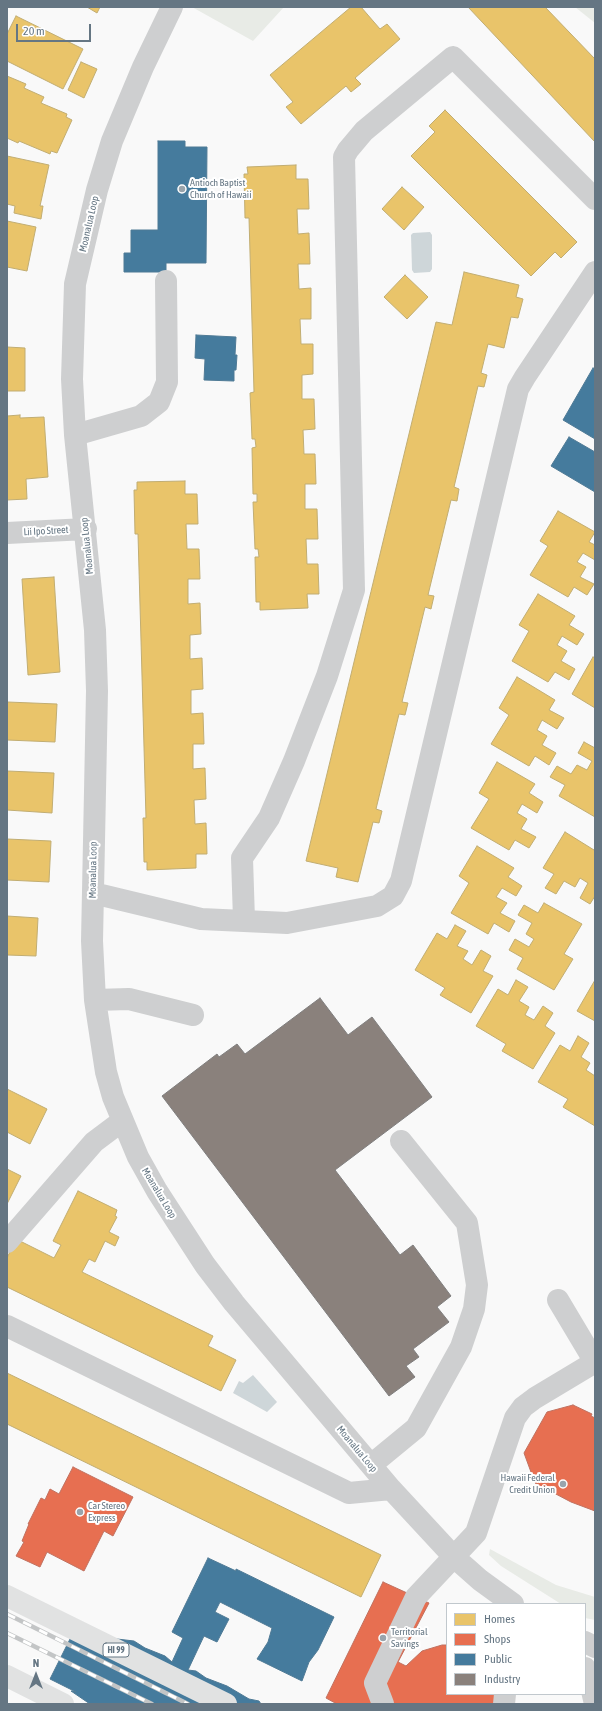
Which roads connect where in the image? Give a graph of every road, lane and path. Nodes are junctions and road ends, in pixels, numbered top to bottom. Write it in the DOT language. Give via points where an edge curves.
graph roads {
  1 [pos="172,7"];
  2 [pos="595,199"];
  3 [pos="595,272"];
  4 [pos="166,281"];
  5 [pos="76,435"];
  6 [pos="86,529"];
  7 [pos="7,533"];
  8 [pos="93,893"];
  9 [pos="244,920"];
  10 [pos="95,1000"];
  11 [pos="193,1015"];
  12 [pos="122,1121"];
  13 [pos="401,1141"];
  14 [pos="7,1242"];
  15 [pos="558,1300"];
  16 [pos="7,1326"];
  17 [pos="595,1362"];
  18 [pos="371,1465"];
  19 [pos="391,1489"];
  20 [pos="454,1557"];
  21 [pos="7,1596"];
  22 [pos="512,1603"];
  23 [pos="586,1642"];
  24 [pos="595,1647"];
  25 [pos="586,1670"];
  26 [pos="7,1676"];
  27 [pos="63,1704"];
  28 [pos="226,1704"];
  29 [pos="384,1704"];
  30 [pos="595,1704"];
  1 -- 5 [label="street, Moanalua Loop" via="112,141 85,236 76,284 74,323 72,379"];
  2 -- 9 [label="street" via="453,57 364,131 344,157 354,590 327,676 294,761 269,818 242,858"];
  3 -- 9 [label="street" via="518,389 401,881 393,896 377,906 287,924"];
  4 -- 5 [label="street" via="167,382 159,402 141,416"];
  5 -- 6 [label="street, Moanalua Loop"];
  6 -- 7 [label="street, Lii Ipo Street"];
  6 -- 8 [label="street, Moanalua Loop" via="95,630 97,691"];
  8 -- 9 [label="street" via="201,919"];
  8 -- 10 [label="street, Moanalua Loop"];
  10 -- 11 [label="street" via="129,999"];
  10 -- 12 [label="street, Moanalua Loop" via="106,1072"];
  12 -- 14 [label="street" via="94,1142"];
  12 -- 18 [label="street, Moanalua Loop" via="157,1191 205,1265"];
  13 -- 18 [label="street" via="467,1223 477,1285 474,1309 461,1347 416,1428"];
  15 -- 17 [label="street"];
  16 -- 19 [label="street" via="349,1493"];
  17 -- 20 [label="street" via="523,1407 515,1418 476,1533"];
  18 -- 19 [label="street, Moanalua Loop"];
  19 -- 20 [label="street, Moanalua Loop"];
  20 -- 22 [label="street, Moanalua Loop"];
  20 -- 29 [label="street" via="416,1597 375,1683"];
  21 -- 28 [label="main road, HI 99"];
  23 -- 24 [label="street"];
  25 -- 30 [label="street"];
  26 -- 27 [label="main road"];
}
